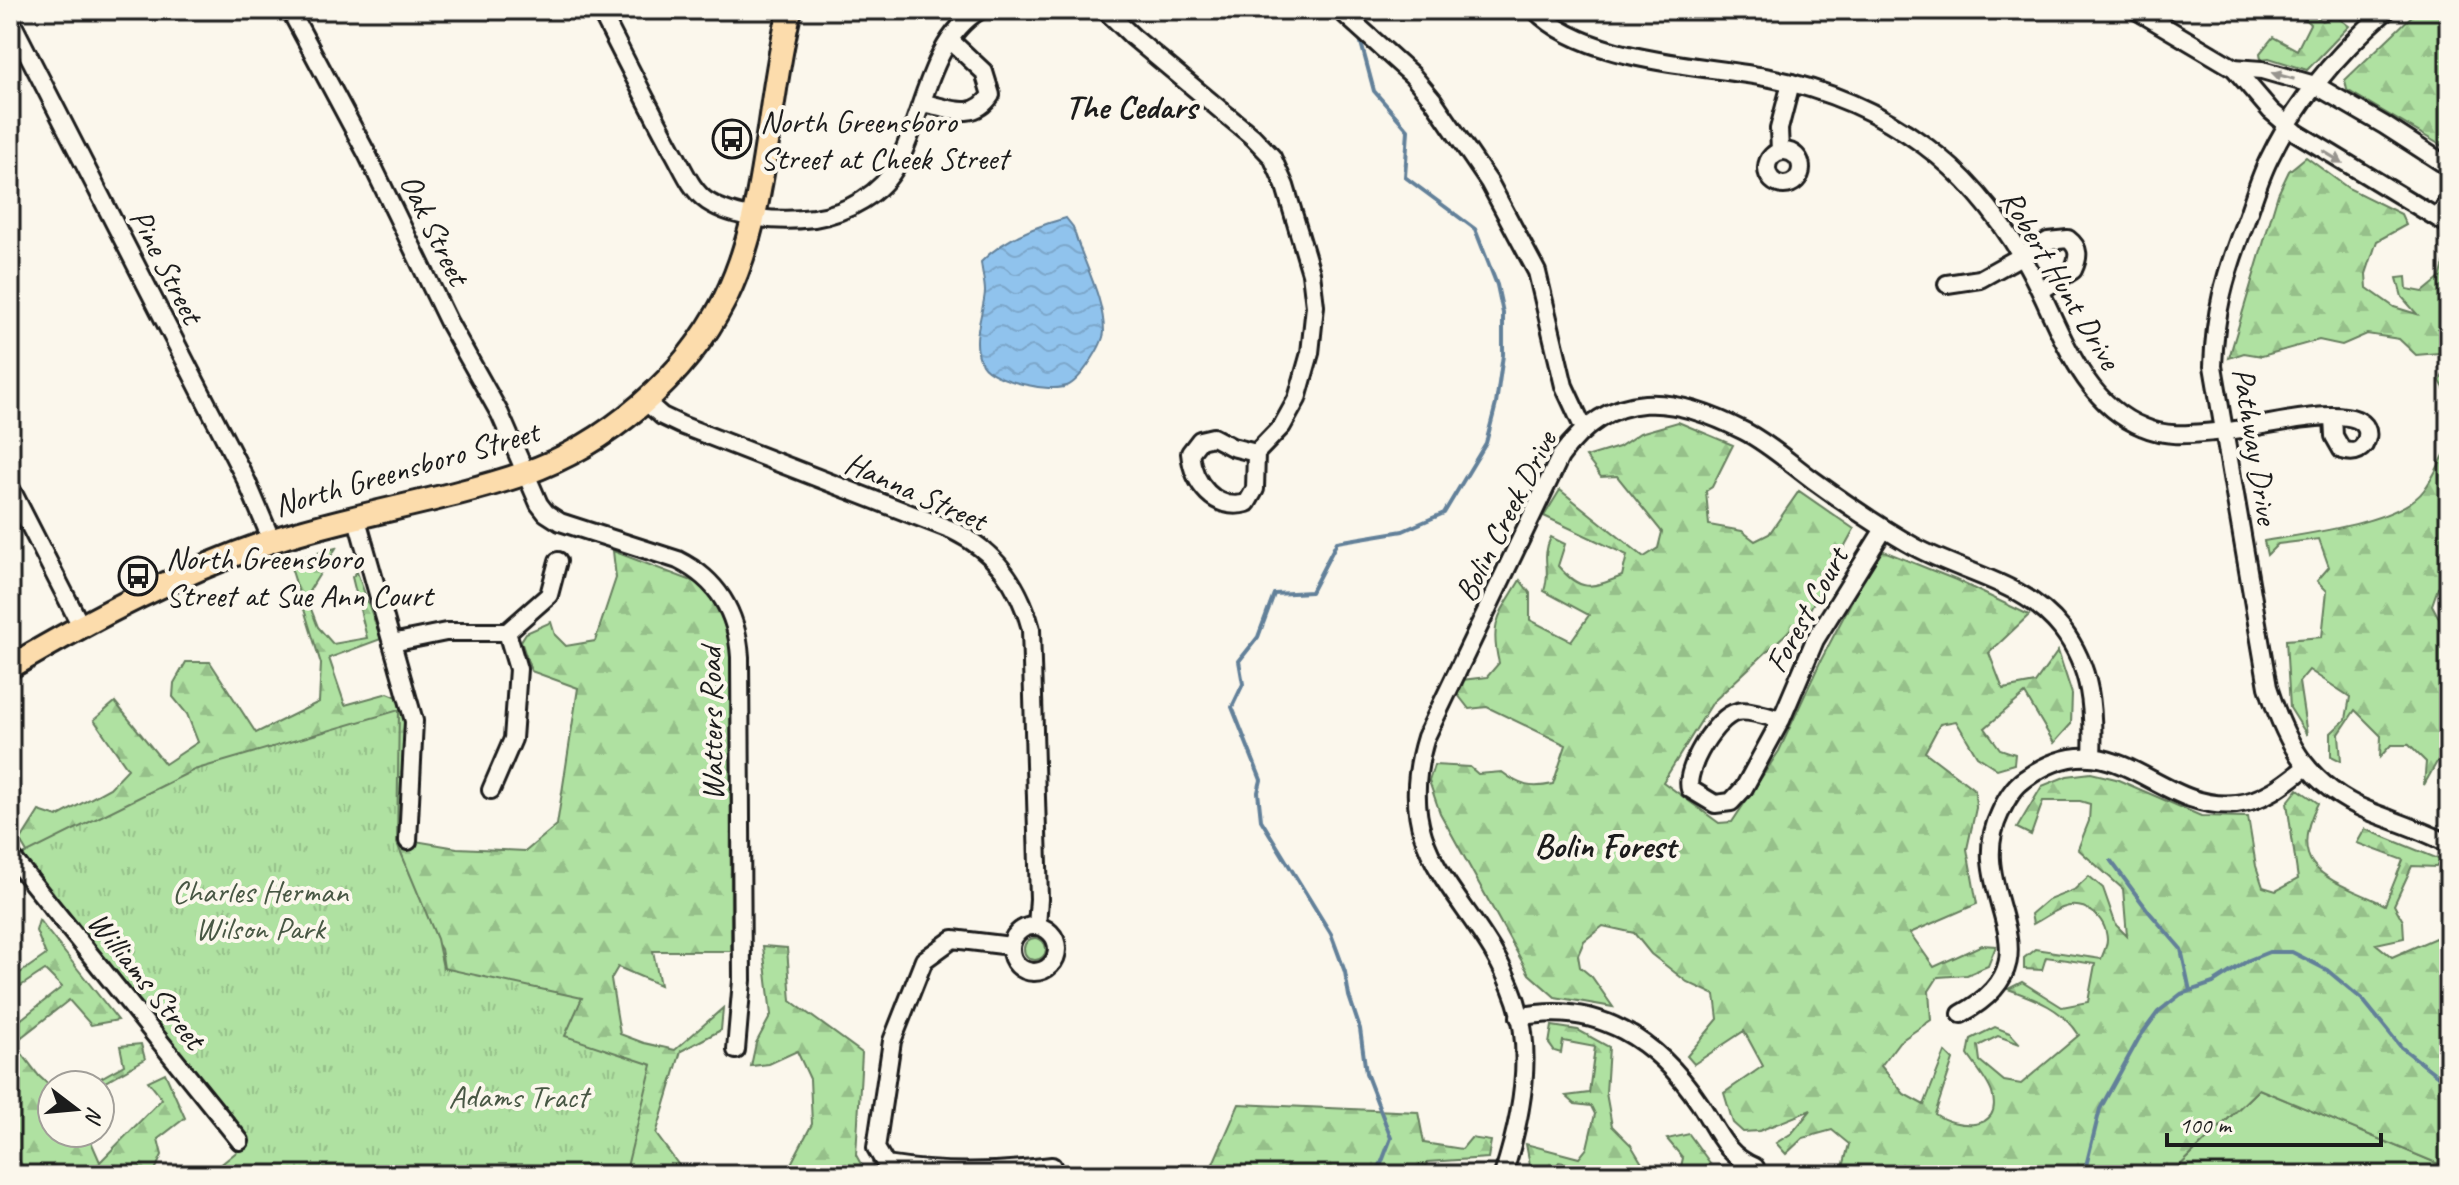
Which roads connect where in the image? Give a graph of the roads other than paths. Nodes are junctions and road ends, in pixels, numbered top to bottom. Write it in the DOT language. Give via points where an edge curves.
graph roads {
  1 [pos="290,10"];
  2 [pos="600,10"];
  3 [pos="790,10"];
  4 [pos="980,10"];
  5 [pos="1105,10"];
  6 [pos="1340,10"];
  7 [pos="1535,10"];
  8 [pos="2136,10"];
  9 [pos="2387,10"];
  10 [pos="10,19"];
  11 [pos="950,40"];
  12 [pos="2234,68"];
  13 [pos="1791,83"];
  14 [pos="2315,85"];
  15 [pos="923,103"];
  16 [pos="2288,125"];
  17 [pos="1780,151"];
  18 [pos="2449,167"];
  19 [pos="2449,200"];
  20 [pos="752,216"];
  21 [pos="2443,221"];
  22 [pos="2023,257"];
  23 [pos="1947,284"];
  24 [pos="2042,290"];
  25 [pos="645,401"];
  26 [pos="2333,417"];
  27 [pos="1584,429"];
  28 [pos="2223,432"];
  29 [pos="1256,453"];
  30 [pos="525,474"];
  31 [pos="10,487"];
  32 [pos="356,516"];
  33 [pos="1884,529"];
  34 [pos="272,541"];
  35 [pos="558,561"];
  36 [pos="81,626"];
  37 [pos="507,632"];
  38 [pos="392,643"];
  39 [pos="10,667"];
  40 [pos="1781,720"];
  41 [pos="2092,757"];
  42 [pos="2306,767"];
  43 [pos="491,790"];
  44 [pos="408,841"];
  45 [pos="2449,844"];
  46 [pos="10,855"];
  47 [pos="1037,926"];
  48 [pos="1011,946"];
  49 [pos="1961,1014"];
  50 [pos="1519,1017"];
  51 [pos="736,1050"];
  52 [pos="240,1141"];
  53 [pos="1052,1166"];
  54 [pos="1755,1167"];
  55 [pos="1503,1175"];
  1 -- 30 [label="street, Oak Street" via="500,414"];
  2 -- 20 [label="street" via="700,195 719,207"];
  3 -- 20 [label="main road, North Greensboro Street"];
  4 -- 11 [label="street"];
  5 -- 29 [label="street" via="1253,137 1272,157 1285,186 1311,273 1312,337 1297,399 1282,426"];
  6 -- 27 [label="street" via="1412,75 1489,182 1537,272 1564,386"];
  7 -- 13 [label="street, Robert Hunt Drive" via="1584,41"];
  8 -- 12 [label="street"];
  9 -- 14 [label="street, Pathway Drive"];
  10 -- 34 [label="street, Pine Street" via="247,482"];
  11 -- 15 [label="street"];
  11 -- 15 [label="street" via="984,72 991,95 974,111"];
  14 -- 12 [label="street, one-way"];
  12 -- 16 [label="street"];
  13 -- 17 [label="street" via="1779,129"];
  13 -- 22 [label="street, Robert Hunt Drive" via="1873,112 1924,145 1977,192"];
  14 -- 16 [label="street, Pathway Drive"];
  14 -- 18 [label="street"];
  15 -- 20 [label="street" via="897,166 858,204 803,219"];
  16 -- 21 [label="street, one-way"];
  16 -- 28 [label="street, Pathway Drive" via="2256,189 2220,295 2213,366"];
  19 -- 21 [label="street"];
  20 -- 25 [label="main road, North Greensboro Street" via="736,273 713,320 680,366"];
  22 -- 23 [label="street" via="1980,279"];
  22 -- 24 [label="street, Robert Hunt Drive"];
  22 -- 24 [label="street" via="2062,238 2077,248 2073,270"];
  24 -- 28 [label="street, Robert Hunt Drive" via="2080,371 2118,413 2170,435"];
  25 -- 30 [label="main road, North Greensboro Street" via="596,438"];
  25 -- 47 [label="street, Hanna Street" via="681,425 952,530 991,555 1005,571 1018,590 1031,629"];
  26 -- 28 [label="street, Robert Hunt Drive"];
  27 -- 33 [label="street, Bolin Creek Drive" via="1639,404 1683,406 1745,431"];
  27 -- 50 [label="street, Bolin Creek Drive" via="1560,457 1426,737 1415,784 1419,829 1427,850 1501,964"];
  28 -- 42 [label="street, Pathway Drive" via="2268,687 2280,722"];
  29 -- 29 [label="street" via="1255,489 1247,503 1232,507 1216,500 1192,472 1190,453 1200,440 1213,437"];
  30 -- 32 [label="main road, North Greensboro Street"];
  30 -- 51 [label="street, Watters Road" via="539,504 560,522 692,567 719,591 735,622 740,657 742,980"];
  31 -- 36 [label="street"];
  32 -- 34 [label="main road, North Greensboro Street"];
  32 -- 38 [label="street"];
  33 -- 40 [label="street, Forest Court" via="1815,640"];
  33 -- 41 [label="street, Bolin Creek Drive" via="2021,594 2051,616 2085,670 2092,699"];
  34 -- 36 [label="main road, North Greensboro Street" via="185,575"];
  35 -- 37 [label="street" via="549,595"];
  36 -- 39 [label="main road, North Greensboro Street"];
  37 -- 38 [label="street" via="446,632"];
  37 -- 43 [label="street" via="518,669 513,739"];
  38 -- 44 [label="street" via="414,721"];
  40 -- 40 [label="street, Forest Court" via="1731,802 1715,804 1690,789 1690,771 1727,716 1739,711"];
  41 -- 42 [label="street" via="2117,762 2184,795 2217,804 2267,795"];
  41 -- 49 [label="street" via="2053,763 2035,772 2003,806 1989,855 2010,941 2009,957 1999,983"];
  42 -- 45 [label="street, Pathway Drive" via="2350,802"];
  46 -- 52 [label="street, Williams Street"];
  47 -- 48 [label="street" via="1022,929"];
  47 -- 48 [label="street" via="1051,933 1057,948 1046,969 1023,969"];
  48 -- 53 [label="street" via="953,939 924,960 892,1041 876,1148 886,1165 906,1168 998,1172"];
  50 -- 54 [label="street" via="1568,1012 1629,1033 1681,1076 1725,1147"];
  50 -- 55 [label="street, Bolin Creek Drive" via="1522,1084"];
}
